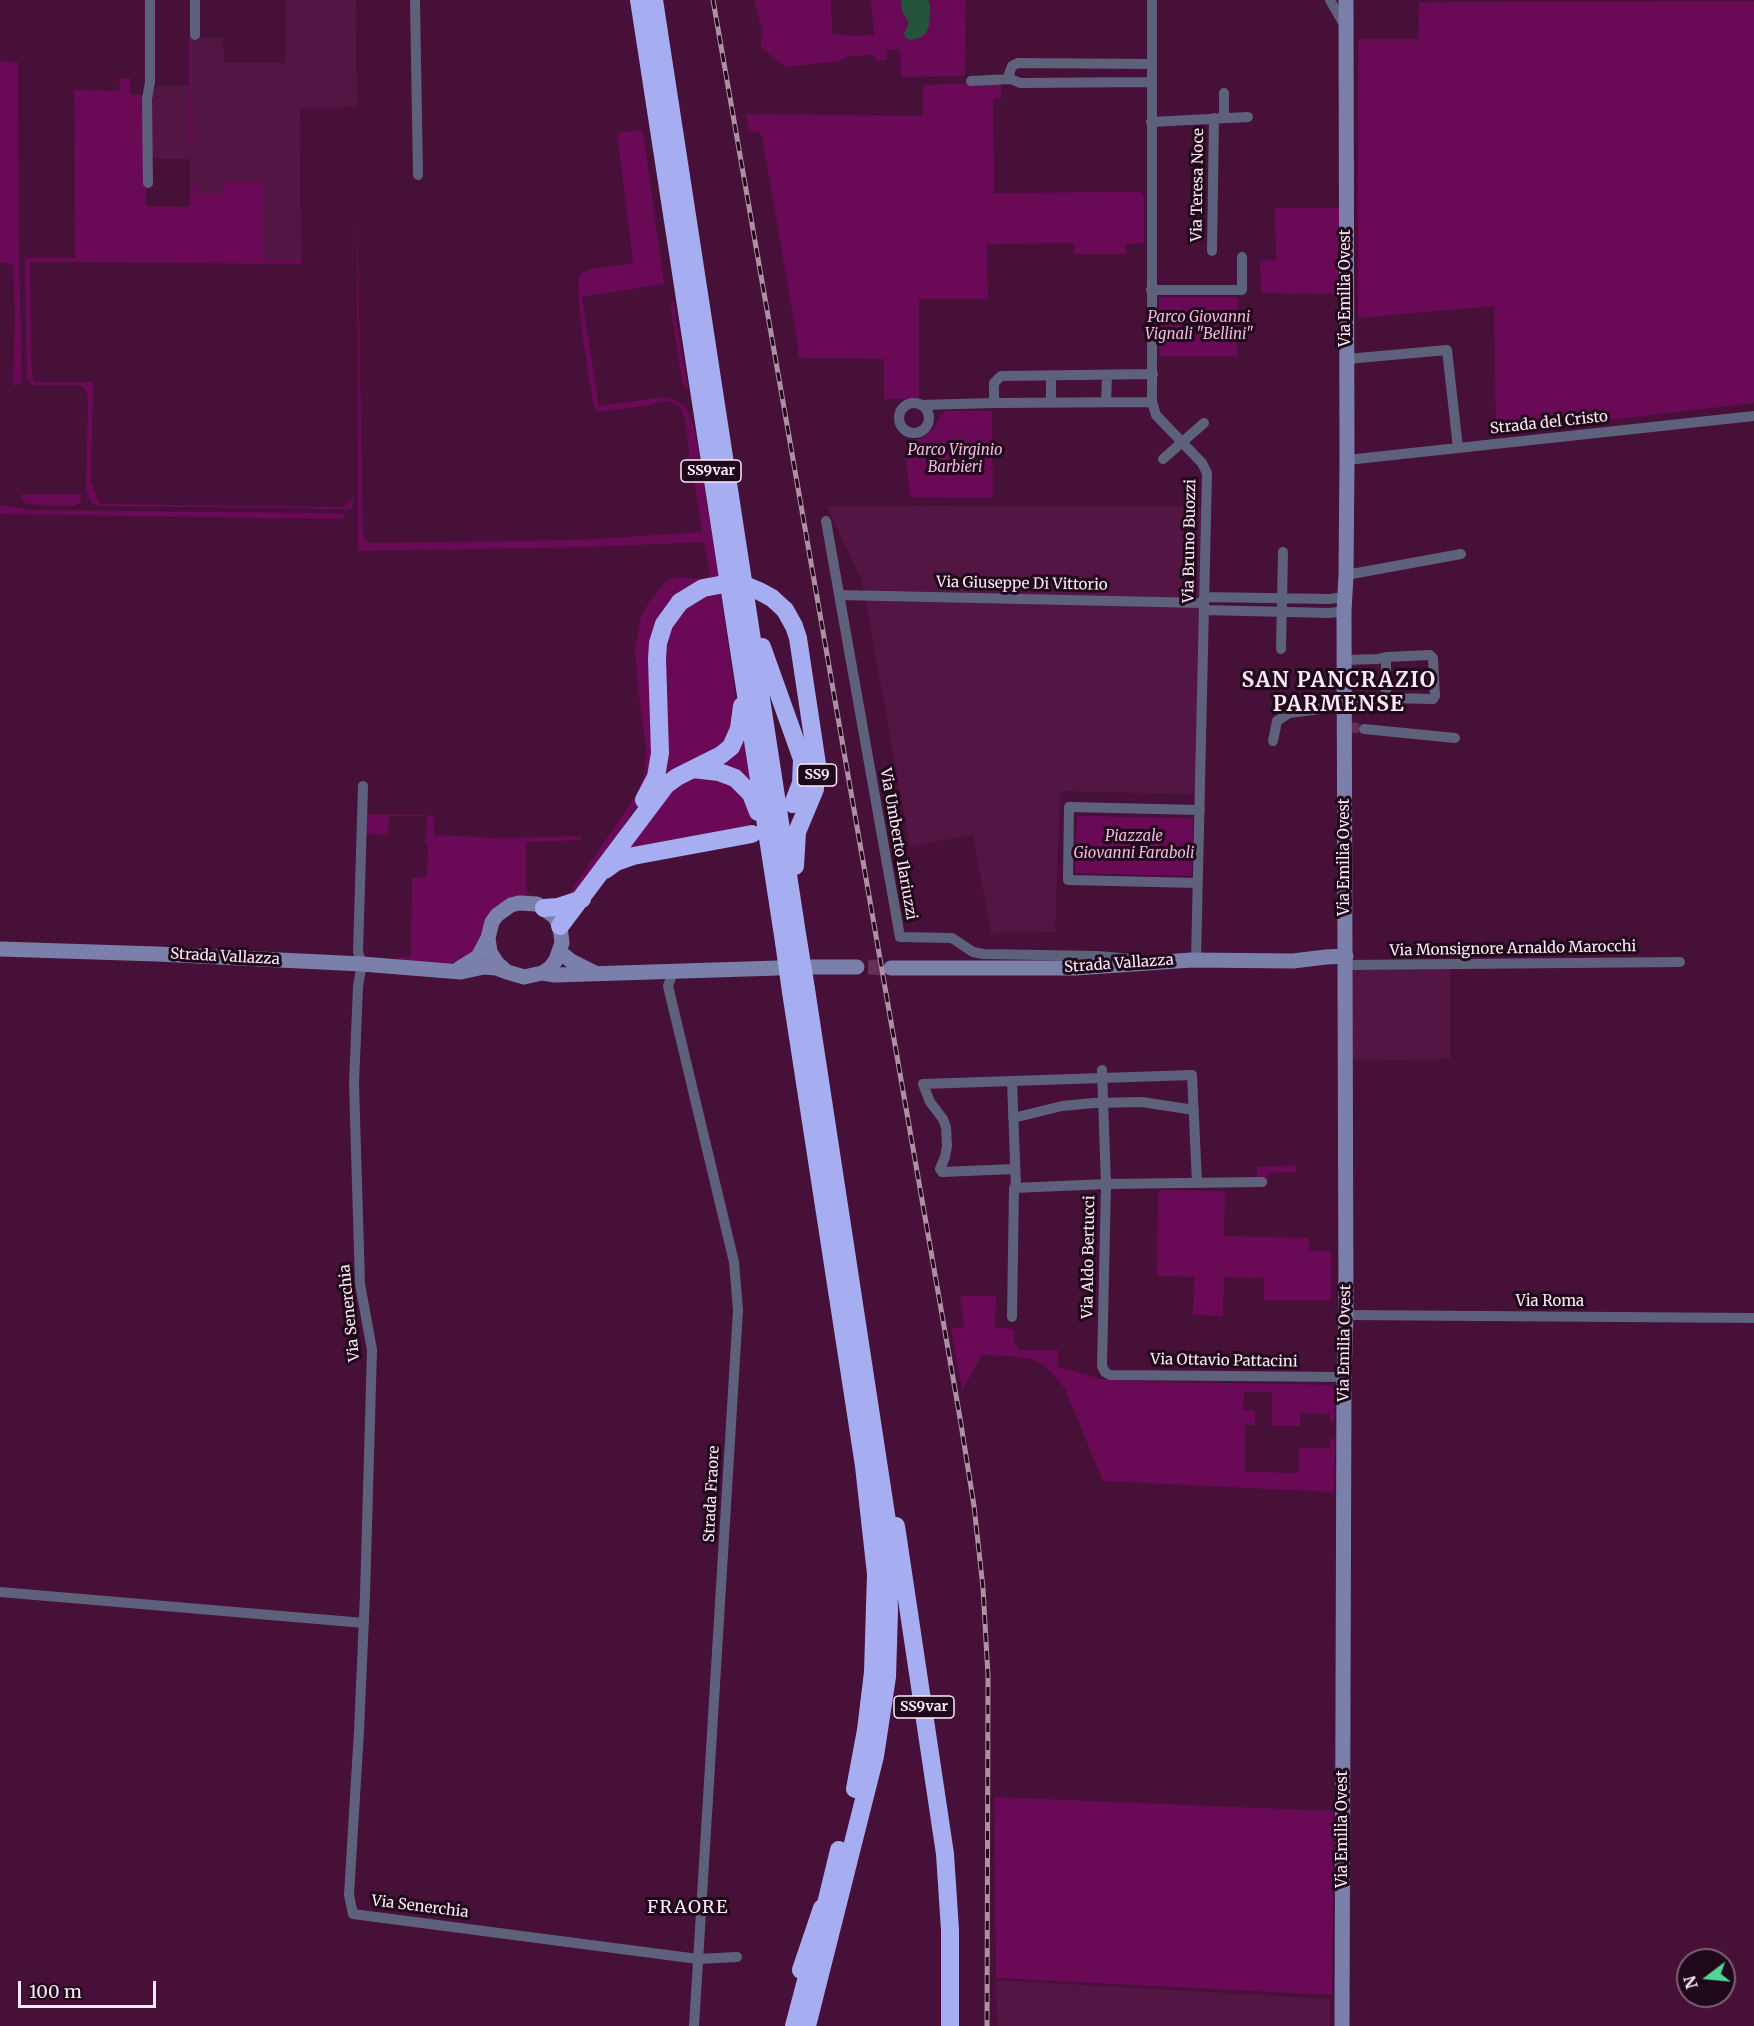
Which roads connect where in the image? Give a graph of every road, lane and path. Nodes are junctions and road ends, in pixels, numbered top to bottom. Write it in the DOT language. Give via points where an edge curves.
graph roads {
  1 [pos="150,0"];
  2 [pos="195,0"];
  3 [pos="415,0"];
  4 [pos="639,0"];
  5 [pos="654,0"];
  6 [pos="1152,0"];
  7 [pos="1330,0"];
  8 [pos="1346,0"];
  9 [pos="1346,30"];
  10 [pos="195,34"];
  11 [pos="1152,64"];
  12 [pos="1011,79"];
  13 [pos="971,81"];
  14 [pos="1152,82"];
  15 [pos="1224,93"];
  16 [pos="1248,117"];
  17 [pos="1219,118"];
  18 [pos="1151,122"];
  19 [pos="418,175"];
  20 [pos="148,183"];
  21 [pos="1212,251"];
  22 [pos="1242,257"];
  23 [pos="1151,291"];
  24 [pos="1347,359"];
  25 [pos="1153,374"];
  26 [pos="1107,376"];
  27 [pos="1051,377"];
  28 [pos="1051,402"];
  29 [pos="1106,402"];
  30 [pos="1152,402"];
  31 [pos="994,403"];
  32 [pos="943,404"];
  33 [pos="921,405"];
  34 [pos="1754,416"];
  35 [pos="929,417"];
  36 [pos="1204,423"];
  37 [pos="1182,442"];
  38 [pos="1458,448"];
  39 [pos="1163,459"];
  40 [pos="1347,460"];
  41 [pos="826,521"];
  42 [pos="1283,552"];
  43 [pos="1461,554"];
  44 [pos="725,561"];
  45 [pos="1346,575"];
  46 [pos="839,595"];
  47 [pos="1282,598"];
  48 [pos="1204,603"];
  49 [pos="1344,604"];
  50 [pos="747,607"];
  51 [pos="1282,612"];
  52 [pos="1281,649"];
  53 [pos="1382,658"];
  54 [pos="1344,660"];
  55 [pos="1386,698"];
  56 [pos="1344,702"];
  57 [pos="1364,729"];
  58 [pos="1455,738"];
  59 [pos="1273,741"];
  60 [pos="693,769"];
  61 [pos="363,786"];
  62 [pos="793,804"];
  63 [pos="1200,810"];
  64 [pos="752,834"];
  65 [pos="598,876"];
  66 [pos="1198,883"];
  67 [pos="582,899"];
  68 [pos="544,908"];
  69 [pos="779,909"];
  70 [pos="560,926"];
  71 [pos="488,938"];
  72 [pos="791,941"];
  73 [pos="0,949"];
  74 [pos="560,952"];
  75 [pos="1196,960"];
  76 [pos="1169,961"];
  77 [pos="1346,961"];
  78 [pos="1680,962"];
  79 [pos="362,964"];
  80 [pos="812,967"];
  81 [pos="862,967"];
  82 [pos="778,968"];
  83 [pos="891,968"];
  84 [pos="450,970"];
  85 [pos="507,972"];
  86 [pos="673,972"];
  87 [pos="542,973"];
  88 [pos="595,973"];
  89 [pos="799,990"];
  90 [pos="1102,1074"];
  91 [pos="1012,1081"];
  92 [pos="1103,1102"];
  93 [pos="1194,1110"];
  94 [pos="1013,1118"];
  95 [pos="1015,1169"];
  96 [pos="1262,1182"];
  97 [pos="1197,1183"];
  98 [pos="1106,1184"];
  99 [pos="1016,1188"];
  100 [pos="1346,1315"];
  101 [pos="1012,1317"];
  102 [pos="1754,1318"];
  103 [pos="1105,1372"];
  104 [pos="1344,1377"];
  105 [pos="868,1393"];
  106 [pos="0,1592"];
  107 [pos="363,1623"];
  108 [pos="828,1889"];
  109 [pos="737,1957"];
  110 [pos="698,1959"];
  111 [pos="694,2026"];
  112 [pos="784,2026"];
  113 [pos="794,2026"];
  114 [pos="807,2026"];
  115 [pos="950,2026"];
  116 [pos="1342,2026"];
  1 -- 20 [label="street"];
  2 -- 10 [label="street"];
  3 -- 19 [label="street"];
  4 -- 44 [label="highway, SS9var"];
  5 -- 50 [label="highway, SS9var"];
  6 -- 11 [label="street"];
  7 -- 9 [label="street"];
  8 -- 9 [label="street, Via Emilia Ovest"];
  9 -- 24 [label="street, Via Emilia Ovest"];
  11 -- 12 [label="street" via="1018,63 1010,70"];
  11 -- 14 [label="street"];
  12 -- 13 [label="street"];
  12 -- 14 [label="street" via="1020,83"];
  14 -- 18 [label="street"];
  15 -- 17 [label="street, Via Teresa Noce"];
  16 -- 17 [label="street"];
  17 -- 18 [label="street"];
  17 -- 21 [label="street, Via Teresa Noce"];
  18 -- 23 [label="street"];
  22 -- 23 [label="street" via="1242,290"];
  23 -- 25 [label="street"];
  24 -- 38 [label="street" via="1448,350"];
  24 -- 40 [label="street, Via Emilia Ovest"];
  25 -- 26 [label="street"];
  25 -- 30 [label="street"];
  26 -- 27 [label="street"];
  26 -- 29 [label="street"];
  27 -- 28 [label="street"];
  27 -- 31 [label="street" via="1000,376 994,384"];
  28 -- 29 [label="street"];
  28 -- 31 [label="street"];
  29 -- 30 [label="street"];
  30 -- 37 [label="street, Via Bruno Buozzi" via="1156,415"];
  31 -- 32 [label="street"];
  32 -- 33 [label="street"];
  32 -- 35 [label="street"];
  33 -- 35 [label="street"];
  33 -- 35 [label="street" via="911,403 903,408 899,418 902,427 910,433 920,432"];
  34 -- 38 [label="street, Strada del Cristo"];
  36 -- 37 [label="street"];
  37 -- 39 [label="street"];
  37 -- 48 [label="street, Via Bruno Buozzi" via="1202,462 1207,473"];
  38 -- 40 [label="street, Strada del Cristo"];
  40 -- 45 [label="street, Via Emilia Ovest"];
  41 -- 46 [label="street, Via Umberto Ilariuzzi"];
  42 -- 47 [label="street"];
  43 -- 45 [label="street"];
  44 -- 60 [label="highway, SS9" via="741,719 738,734 728,750"];
  44 -- 69 [label="highway, SS9var"];
  45 -- 49 [label="street, Via Emilia Ovest"];
  46 -- 48 [label="street, Via Giuseppe Di Vittorio"];
  46 -- 76 [label="street, Via Umberto Ilariuzzi" via="900,937 952,938 983,954"];
  47 -- 48 [label="street"];
  47 -- 49 [label="street"];
  47 -- 51 [label="street"];
  48 -- 51 [label="street"];
  48 -- 63 [label="street, Via Bruno Buozzi"];
  49 -- 51 [label="street"];
  49 -- 54 [label="street, Via Emilia Ovest"];
  50 -- 62 [label="highway, SS9" via="801,752 802,777"];
  50 -- 72 [label="highway, SS9var"];
  51 -- 52 [label="street"];
  53 -- 54 [label="street"];
  53 -- 55 [label="street"];
  53 -- 55 [label="street" via="1433,658 1433,699"];
  54 -- 56 [label="street, Via Emilia Ovest"];
  55 -- 56 [label="street"];
  56 -- 59 [label="street" via="1289,712 1277,721"];
  56 -- 77 [label="street, Via Emilia Ovest"];
  57 -- 58 [label="street"];
  60 -- 65 [label="highway, SS9" via="666,785"];
  60 -- 69 [label="highway" via="729,775 751,794 759,818 770,887"];
  61 -- 79 [label="street, Via Senerchia" via="357,952"];
  63 -- 66 [label="street, Via Bruno Buozzi"];
  63 -- 66 [label="street" via="1069,807 1068,880"];
  64 -- 65 [label="highway, SS9" via="628,858"];
  65 -- 67 [label="highway, SS9"];
  65 -- 72 [label="highway, SS9, bridge" via="656,777 660,747 657,659 664,624 680,602 703,588 730,583 750,587 764,593 792,621 817,764 815,789 795,844"];
  66 -- 75 [label="street, Via Bruno Buozzi"];
  67 -- 68 [label="highway"];
  67 -- 70 [label="highway, SS9"];
  68 -- 70 [label="street"];
  68 -- 71 [label="street, Strada Vallazza" via="528,902 511,905 497,915"];
  69 -- 72 [label="highway, SS9var"];
  70 -- 74 [label="street"];
  71 -- 84 [label="street, Strada Vallazza" via="478,957"];
  71 -- 85 [label="street" via="493,958"];
  72 -- 89 [label="highway, SS9var, bridge"];
  73 -- 79 [label="street, Strada Vallazza"];
  74 -- 87 [label="street"];
  74 -- 88 [label="street, Strada Vallazza"];
  75 -- 76 [label="street, Strada Vallazza"];
  75 -- 77 [label="street, Strada Vallazza" via="1293,961 1326,957"];
  76 -- 83 [label="street, Strada Vallazza" via="1075,968"];
  77 -- 78 [label="street, Via Monsignore Arnaldo Marocchi" via="1394,965"];
  77 -- 100 [label="street, Via Emilia Ovest"];
  79 -- 84 [label="street, Strada Vallazza"];
  79 -- 107 [label="street, Via Senerchia" via="354,1084 360,1284 372,1350"];
  80 -- 81 [label="street"];
  82 -- 86 [label="street, Strada Vallazza"];
  84 -- 85 [label="street, Strada Vallazza" via="484,967"];
  85 -- 87 [label="street, Strada Vallazza" via="524,977"];
  86 -- 88 [label="street, Strada Vallazza"];
  86 -- 110 [label="street, Strada Fraore" via="668,986 734,1262 738,1310"];
  87 -- 88 [label="street, Strada Vallazza"];
  89 -- 105 [label="highway"];
  89 -- 108 [label="highway" via="876,1574 873,1672 866,1730 857,1782"];
  90 -- 91 [label="street"];
  90 -- 92 [label="street"];
  90 -- 93 [label="street" via="1192,1075"];
  91 -- 94 [label="street"];
  91 -- 95 [label="street" via="923,1084 946,1127 942,1172"];
  92 -- 93 [label="street" via="1152,1103"];
  92 -- 94 [label="street" via="1062,1106"];
  92 -- 98 [label="street"];
  93 -- 97 [label="street"];
  94 -- 95 [label="street"];
  95 -- 99 [label="street"];
  96 -- 97 [label="street"];
  97 -- 98 [label="street"];
  98 -- 99 [label="street, Via Aldo Bertucci"];
  98 -- 103 [label="street, Via Aldo Bertucci" via="1102,1366"];
  99 -- 101 [label="street"];
  100 -- 102 [label="street, Via Roma"];
  100 -- 104 [label="street, Via Emilia Ovest"];
  103 -- 104 [label="street, Via Ottavio Pattacini"];
  104 -- 116 [label="street, Via Emilia Ovest"];
  105 -- 114 [label="highway" via="887,1521 887,1677 875,1755"];
  105 -- 115 [label="highway, SS9var" via="885,1449 942,1825 949,1911"];
  106 -- 107 [label="street"];
  107 -- 110 [label="street, Via Senerchia" via="349,1895 353,1914"];
  108 -- 112 [label="highway"];
  108 -- 113 [label="highway"];
  109 -- 110 [label="street, Via Senerchia"];
  110 -- 111 [label="street, Strada Fraore"];
}
